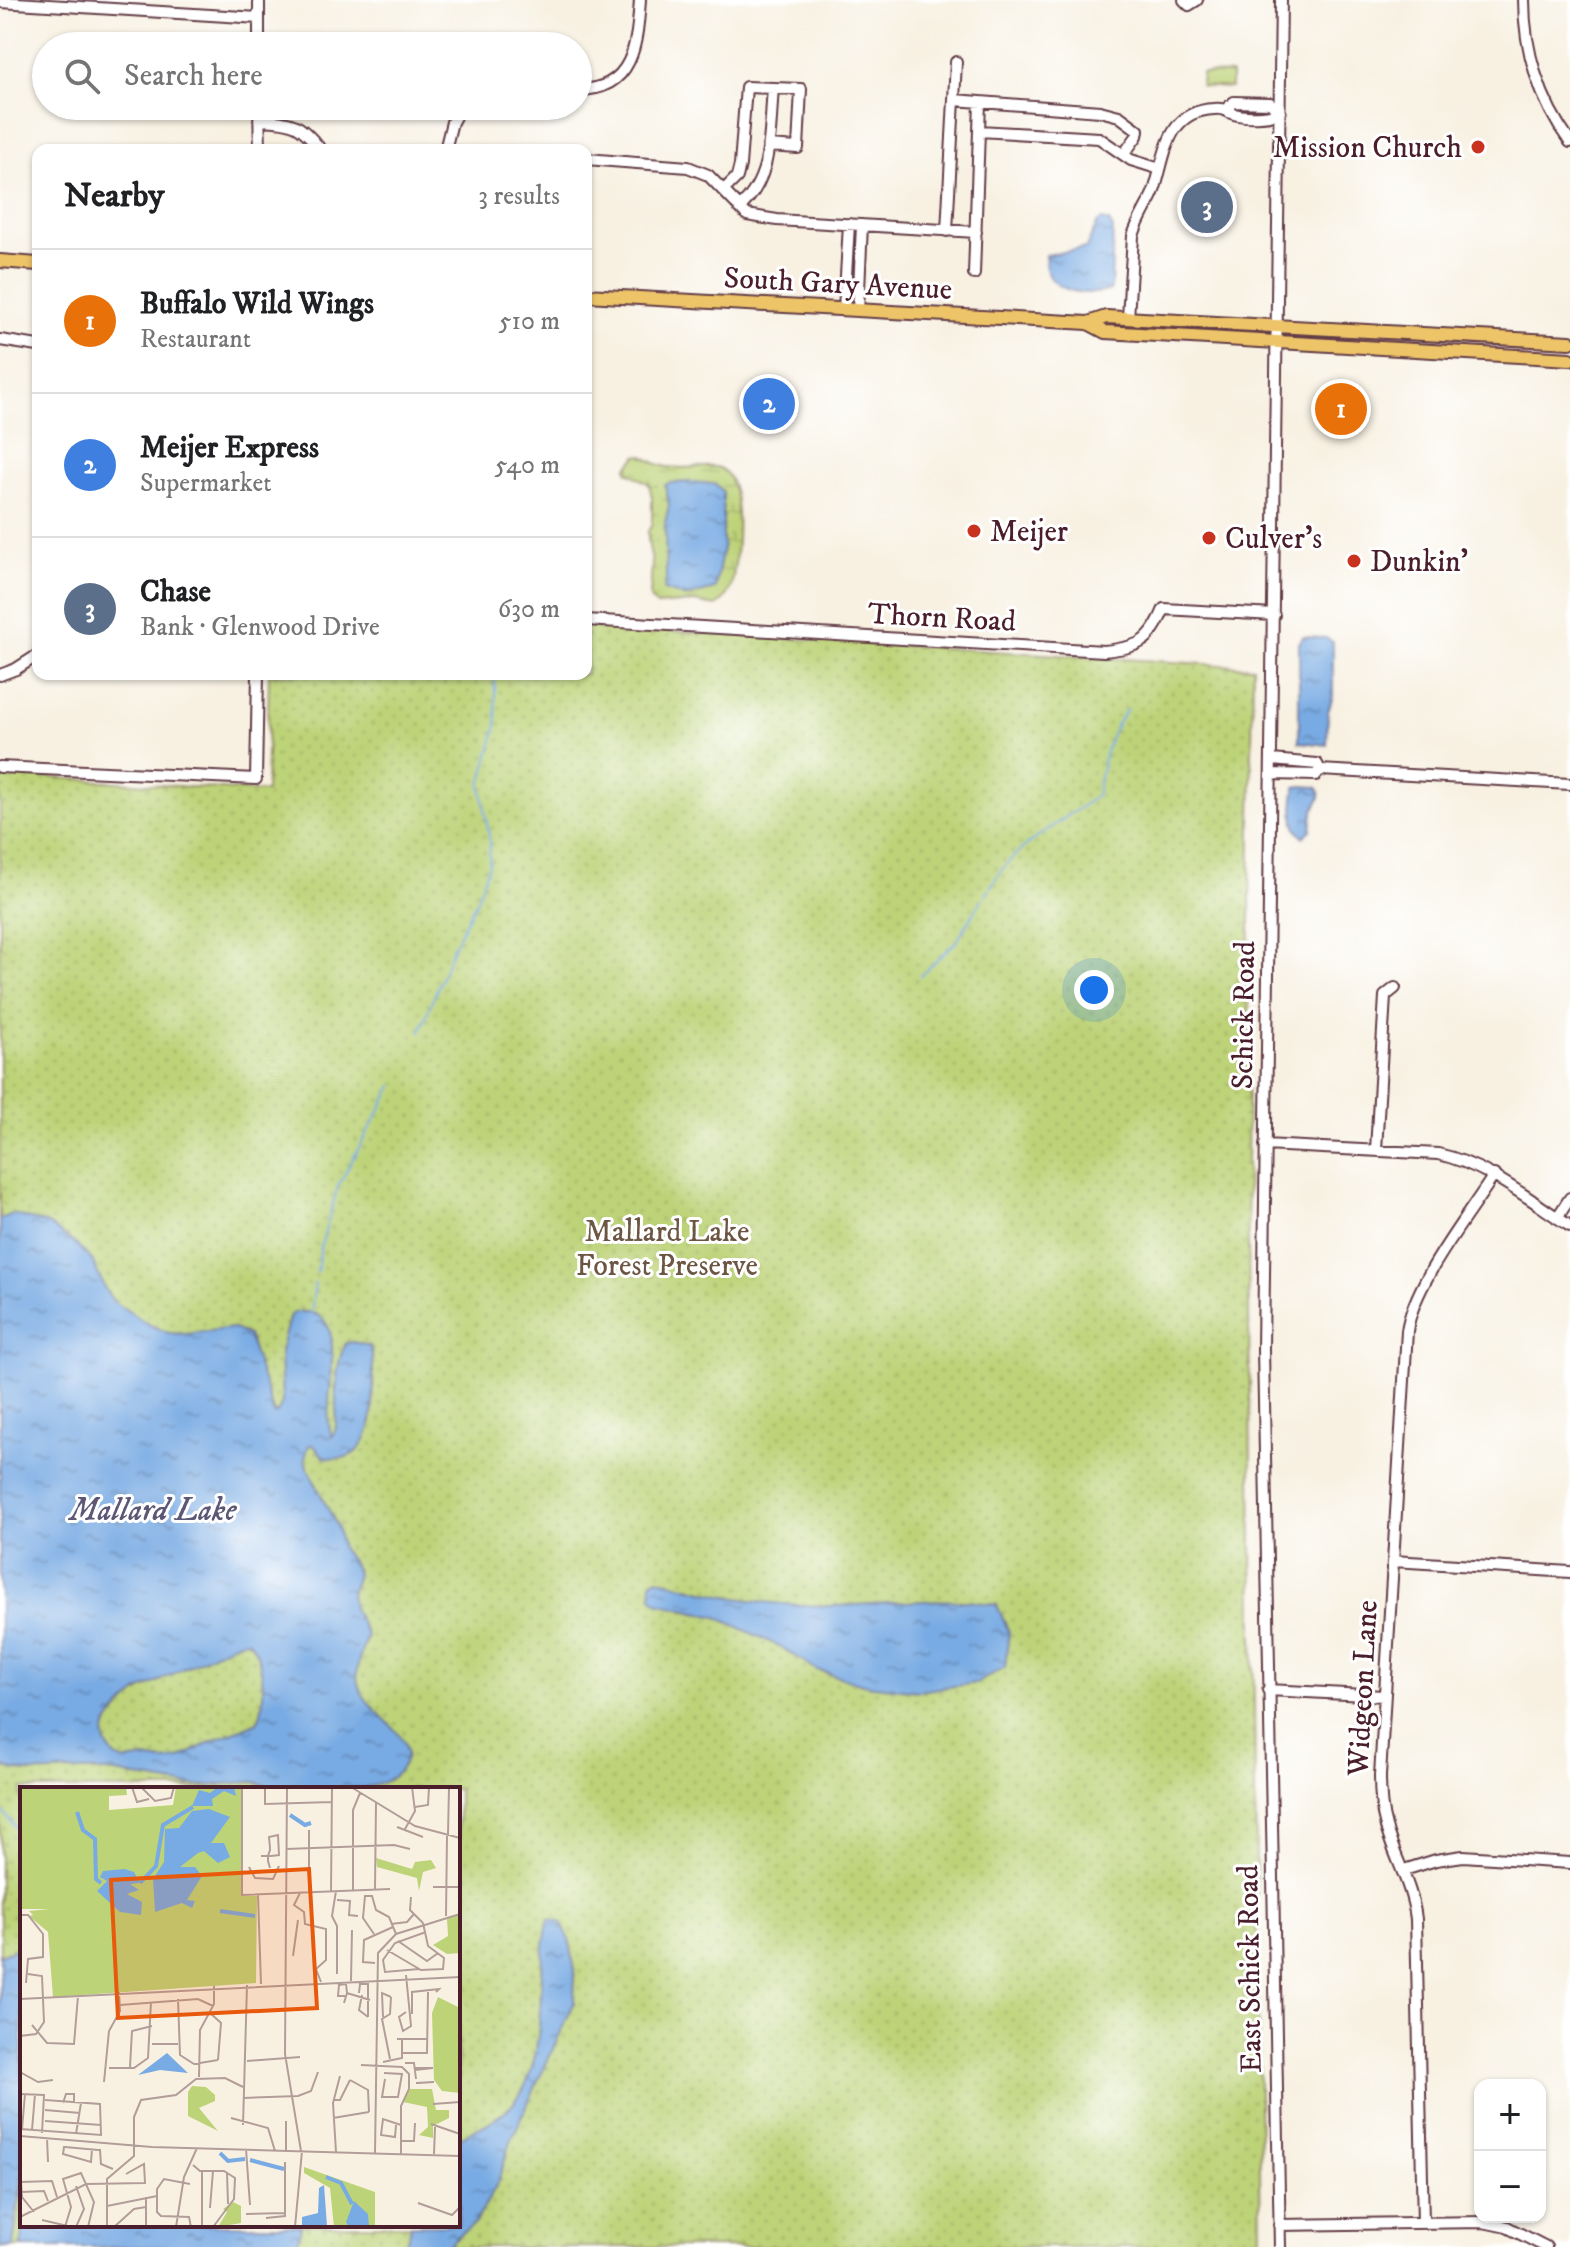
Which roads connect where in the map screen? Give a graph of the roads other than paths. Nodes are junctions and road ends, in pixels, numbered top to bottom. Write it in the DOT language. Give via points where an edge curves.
graph roads {
  1 [pos="259,0"];
  2 [pos="640,0"];
  3 [pos="1184,0"];
  4 [pos="1197,0"];
  5 [pos="1281,0"];
  6 [pos="1524,0"];
  7 [pos="0,2"];
  8 [pos="259,18"];
  9 [pos="259,32"];
  10 [pos="956,62"];
  11 [pos="592,87"];
  12 [pos="773,88"];
  13 [pos="954,100"];
  14 [pos="980,102"];
  15 [pos="1280,112"];
  16 [pos="259,120"];
  17 [pos="453,120"];
  18 [pos="979,131"];
  19 [pos="1570,142"];
  20 [pos="260,144"];
  21 [pos="316,144"];
  22 [pos="446,144"];
  23 [pos="768,146"];
  24 [pos="1124,154"];
  25 [pos="592,159"];
  26 [pos="1160,169"];
  27 [pos="724,190"];
  28 [pos="739,208"];
  29 [pos="849,224"];
  30 [pos="862,225"];
  31 [pos="947,231"];
  32 [pos="976,232"];
  33 [pos="0,261"];
  34 [pos="32,264"];
  35 [pos="974,274"];
  36 [pos="592,295"];
  37 [pos="851,310"];
  38 [pos="1128,318"];
  39 [pos="1088,323"];
  40 [pos="1278,326"];
  41 [pos="0,340"];
  42 [pos="1277,342"];
  43 [pos="1570,342"];
  44 [pos="32,345"];
  45 [pos="1570,359"];
  46 [pos="1274,615"];
  47 [pos="592,620"];
  48 [pos="32,660"];
  49 [pos="0,675"];
  50 [pos="258,680"];
  51 [pos="1272,760"];
  52 [pos="0,767"];
  53 [pos="1320,770"];
  54 [pos="1272,774"];
  55 [pos="1570,784"];
  56 [pos="1395,988"];
  57 [pos="1265,1145"];
  58 [pos="1376,1150"];
  59 [pos="1494,1175"];
  60 [pos="1570,1198"];
  61 [pos="1557,1218"];
  62 [pos="1570,1226"];
  63 [pos="1393,1561"];
  64 [pos="1570,1572"];
  65 [pos="1268,1690"];
  66 [pos="1384,1696"];
  67 [pos="1570,1863"];
  68 [pos="1404,1870"];
  69 [pos="1423,2222"];
  70 [pos="1279,2225"];
  71 [pos="1280,2247"];
  72 [pos="1546,2247"];
  1 -- 8 [label="street"];
  2 -- 11 [label="street" via="637,41 629,62 618,77"];
  3 -- 4 [label="street" via="1189,5"];
  5 -- 15 [label="street, Schick Road"];
  6 -- 19 [label="street" via="1533,69"];
  7 -- 8 [label="street"];
  8 -- 9 [label="street"];
  10 -- 13 [label="street"];
  12 -- 23 [label="street"];
  12 -- 23 [label="street" via="801,89 798,148"];
  12 -- 27 [label="street" via="746,87 740,165"];
  13 -- 14 [label="street"];
  13 -- 31 [label="street"];
  14 -- 18 [label="street"];
  14 -- 24 [label="street" via="1119,116 1138,130"];
  15 -- 26 [label="street" via="1233,114 1213,108 1190,113 1176,127"];
  15 -- 40 [label="street, Schick Road"];
  16 -- 20 [label="street"];
  16 -- 21 [label="street" via="290,121"];
  17 -- 22 [label="street"];
  18 -- 24 [label="street" via="1099,138"];
  18 -- 32 [label="street"];
  23 -- 28 [label="street" via="762,179"];
  24 -- 26 [label="street"];
  25 -- 27 [label="street" via="688,167 708,175"];
  26 -- 38 [label="street" via="1133,236"];
  27 -- 28 [label="street"];
  28 -- 29 [label="street" via="747,215 777,220"];
  29 -- 30 [label="street"];
  29 -- 37 [label="street"];
  30 -- 31 [label="street"];
  30 -- 37 [label="street"];
  31 -- 32 [label="street"];
  32 -- 35 [label="street"];
  33 -- 34 [label="main road"];
  36 -- 37 [label="main road, South Gary Avenue"];
  37 -- 39 [label="main road, South Gary Avenue"];
  38 -- 39 [label="main road, South Gary Avenue"];
  38 -- 40 [label="main road, South Gary Avenue"];
  39 -- 42 [label="main road, South Gary Avenue" via="1105,332"];
  40 -- 42 [label="street, Schick Road"];
  40 -- 43 [label="main road, South Gary Avenue"];
  41 -- 44 [label="street"];
  42 -- 45 [label="main road, South Gary Avenue"];
  42 -- 46 [label="street, Schick Road"];
  46 -- 47 [label="street, Thorn Road" via="1164,609 1138,646 1104,651"];
  46 -- 51 [label="street, Schick Road"];
  48 -- 49 [label="street"];
  50 -- 52 [label="street" via="256,779"];
  51 -- 53 [label="street" via="1317,764"];
  51 -- 54 [label="street, Schick Road"];
  53 -- 54 [label="street" via="1316,775"];
  53 -- 55 [label="street"];
  54 -- 57 [label="street, Schick Road"];
  56 -- 58 [label="street" via="1385,996"];
  57 -- 58 [label="street"];
  57 -- 65 [label="street, Schick Road"];
  58 -- 59 [label="street" via="1438,1154"];
  59 -- 61 [label="street"];
  59 -- 63 [label="street, Widgeon Lane" via="1423,1285 1409,1318"];
  60 -- 61 [label="street"];
  61 -- 62 [label="street"];
  63 -- 64 [label="street"];
  63 -- 66 [label="street, Widgeon Lane"];
  65 -- 66 [label="street"];
  65 -- 70 [label="street, East Schick Road"];
  66 -- 68 [label="street, Widgeon Lane" via="1380,1797"];
  67 -- 68 [label="street" via="1463,1856"];
  68 -- 69 [label="street, Widgeon Lane" via="1416,1919"];
  69 -- 70 [label="street"];
  69 -- 72 [label="street" via="1490,2223 1526,2234"];
  70 -- 71 [label="street, East Schick Road"];
}
